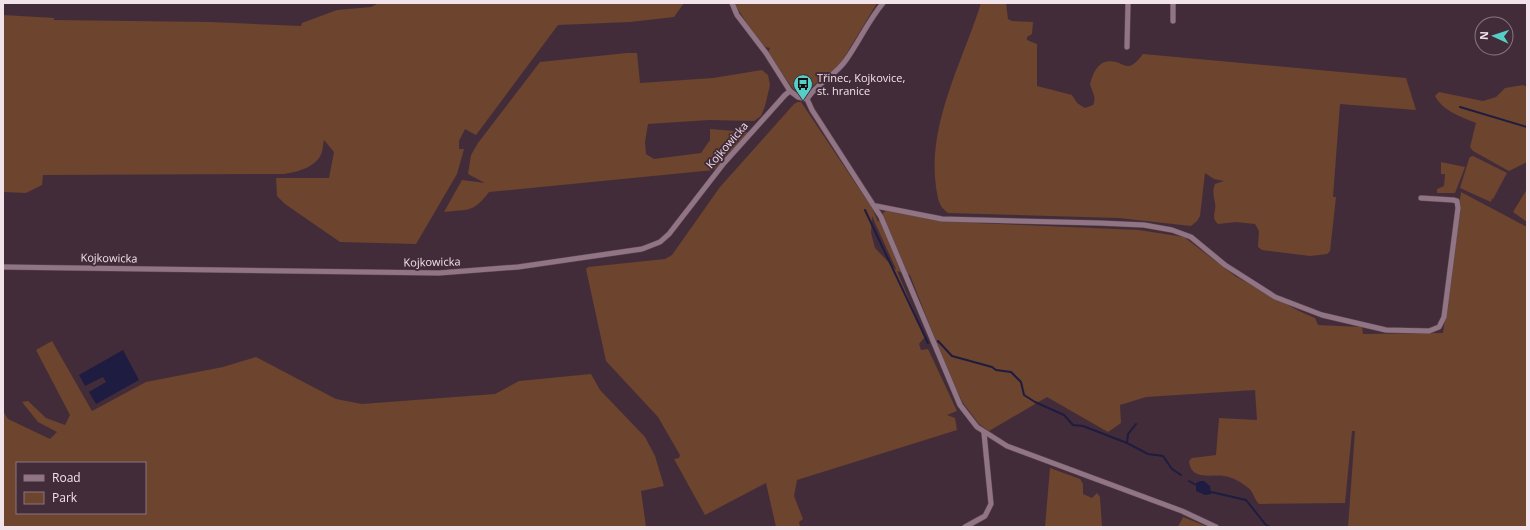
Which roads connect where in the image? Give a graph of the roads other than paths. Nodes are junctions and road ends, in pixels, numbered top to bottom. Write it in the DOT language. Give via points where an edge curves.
graph roads {
  1 [pos="732,3"];
  2 [pos="883,3"];
  3 [pos="1128,3"];
  4 [pos="1173,3"];
  5 [pos="1173,21"];
  6 [pos="1127,47"];
  7 [pos="790,91"];
  8 [pos="807,99"];
  9 [pos="1421,198"];
  10 [pos="876,206"];
  11 [pos="3,267"];
  12 [pos="984,434"];
  13 [pos="965,527"];
  14 [pos="1216,527"];
  1 -- 7 [label="street" via="737,15 766,53"];
  2 -- 8 [label="street" via="846,61"];
  3 -- 6 [label="street"];
  4 -- 5 [label="street"];
  7 -- 8 [label="street" via="798,97"];
  7 -- 11 [label="street, Kojkowicka" via="724,163 669,234 660,242 642,249 518,267 439,272"];
  8 -- 10 [label="street"];
  9 -- 10 [label="street" via="1457,201 1458,208 1444,317 1439,326 1429,332 1370,328 1322,315 1275,297 1225,265 1191,237 1172,230 1100,223 942,219"];
  10 -- 12 [label="street" via="960,405"];
  12 -- 13 [label="street" via="990,504 985,516"];
  12 -- 14 [label="street" via="1007,446 1182,511"];
}
